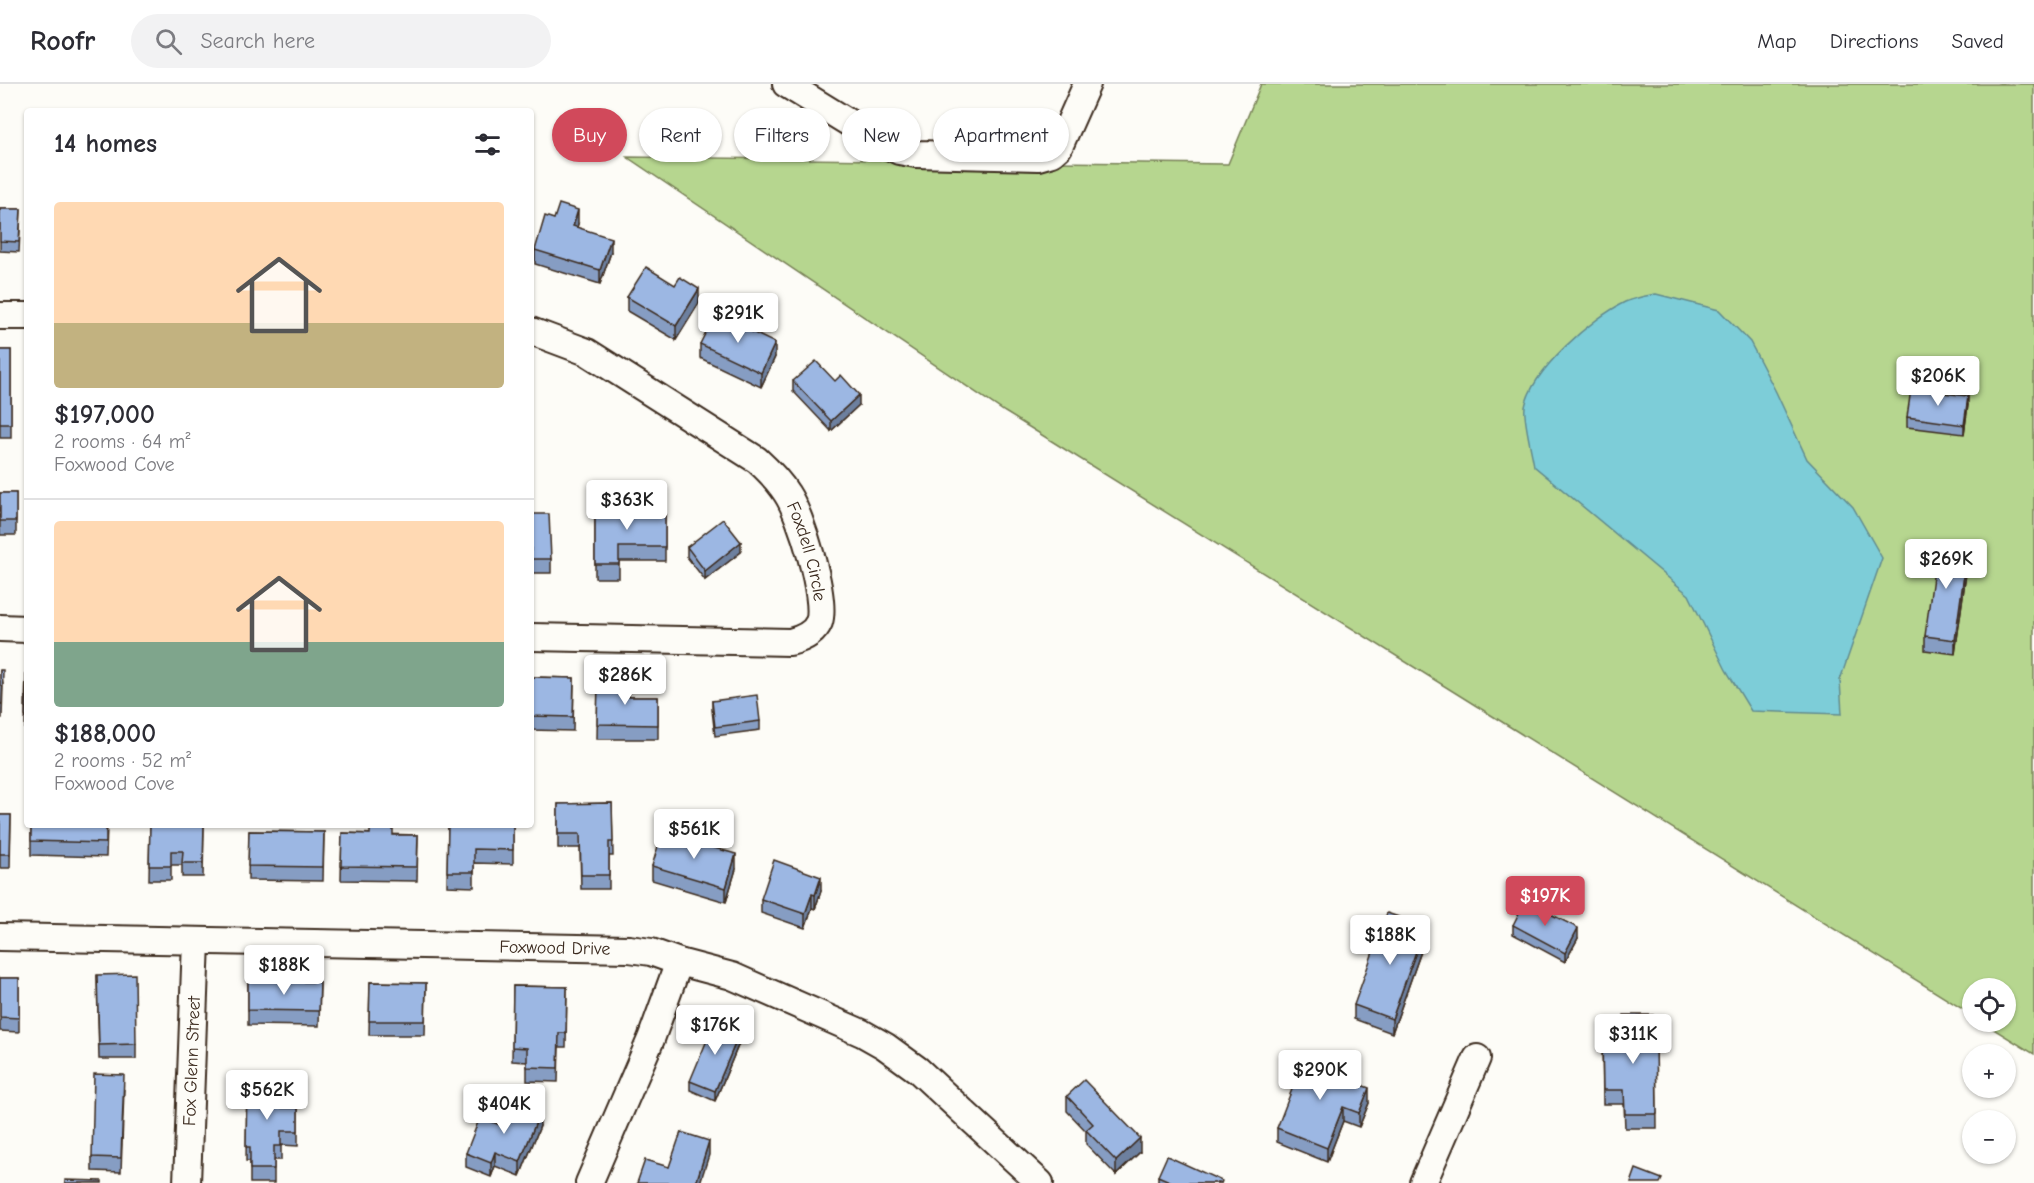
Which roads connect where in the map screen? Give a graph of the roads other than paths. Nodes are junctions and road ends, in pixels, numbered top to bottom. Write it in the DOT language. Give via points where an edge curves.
graph roads {
  1 [pos="786,84"];
  2 [pos="1087,84"];
  3 [pos="0,315"];
  4 [pos="24,316"];
  5 [pos="534,332"];
  6 [pos="0,628"];
  7 [pos="24,629"];
  8 [pos="534,637"];
  9 [pos="0,937"];
  10 [pos="196,941"];
  11 [pos="679,962"];
  12 [pos="1477,1058"];
  13 [pos="187,1183"];
  14 [pos="589,1183"];
  15 [pos="1040,1183"];
  16 [pos="1423,1183"];
  1 -- 2 [label="street" via="899,151 1038,157 1059,147"];
  3 -- 4 [label="street"];
  5 -- 8 [label="street, Foxdell Circle" via="587,352 757,460 774,476 795,509 810,552 821,610 814,630 790,642"];
  6 -- 7 [label="street"];
  9 -- 10 [label="street, Foxwood Drive"];
  10 -- 11 [label="street, Foxwood Drive" via="629,949"];
  10 -- 13 [label="street, Fox Glenn Street"];
  11 -- 14 [label="street" via="651,1039"];
  11 -- 15 [label="street, Foxwood Drive" via="732,976 885,1046 918,1070"];
  12 -- 16 [label="street"];
}
